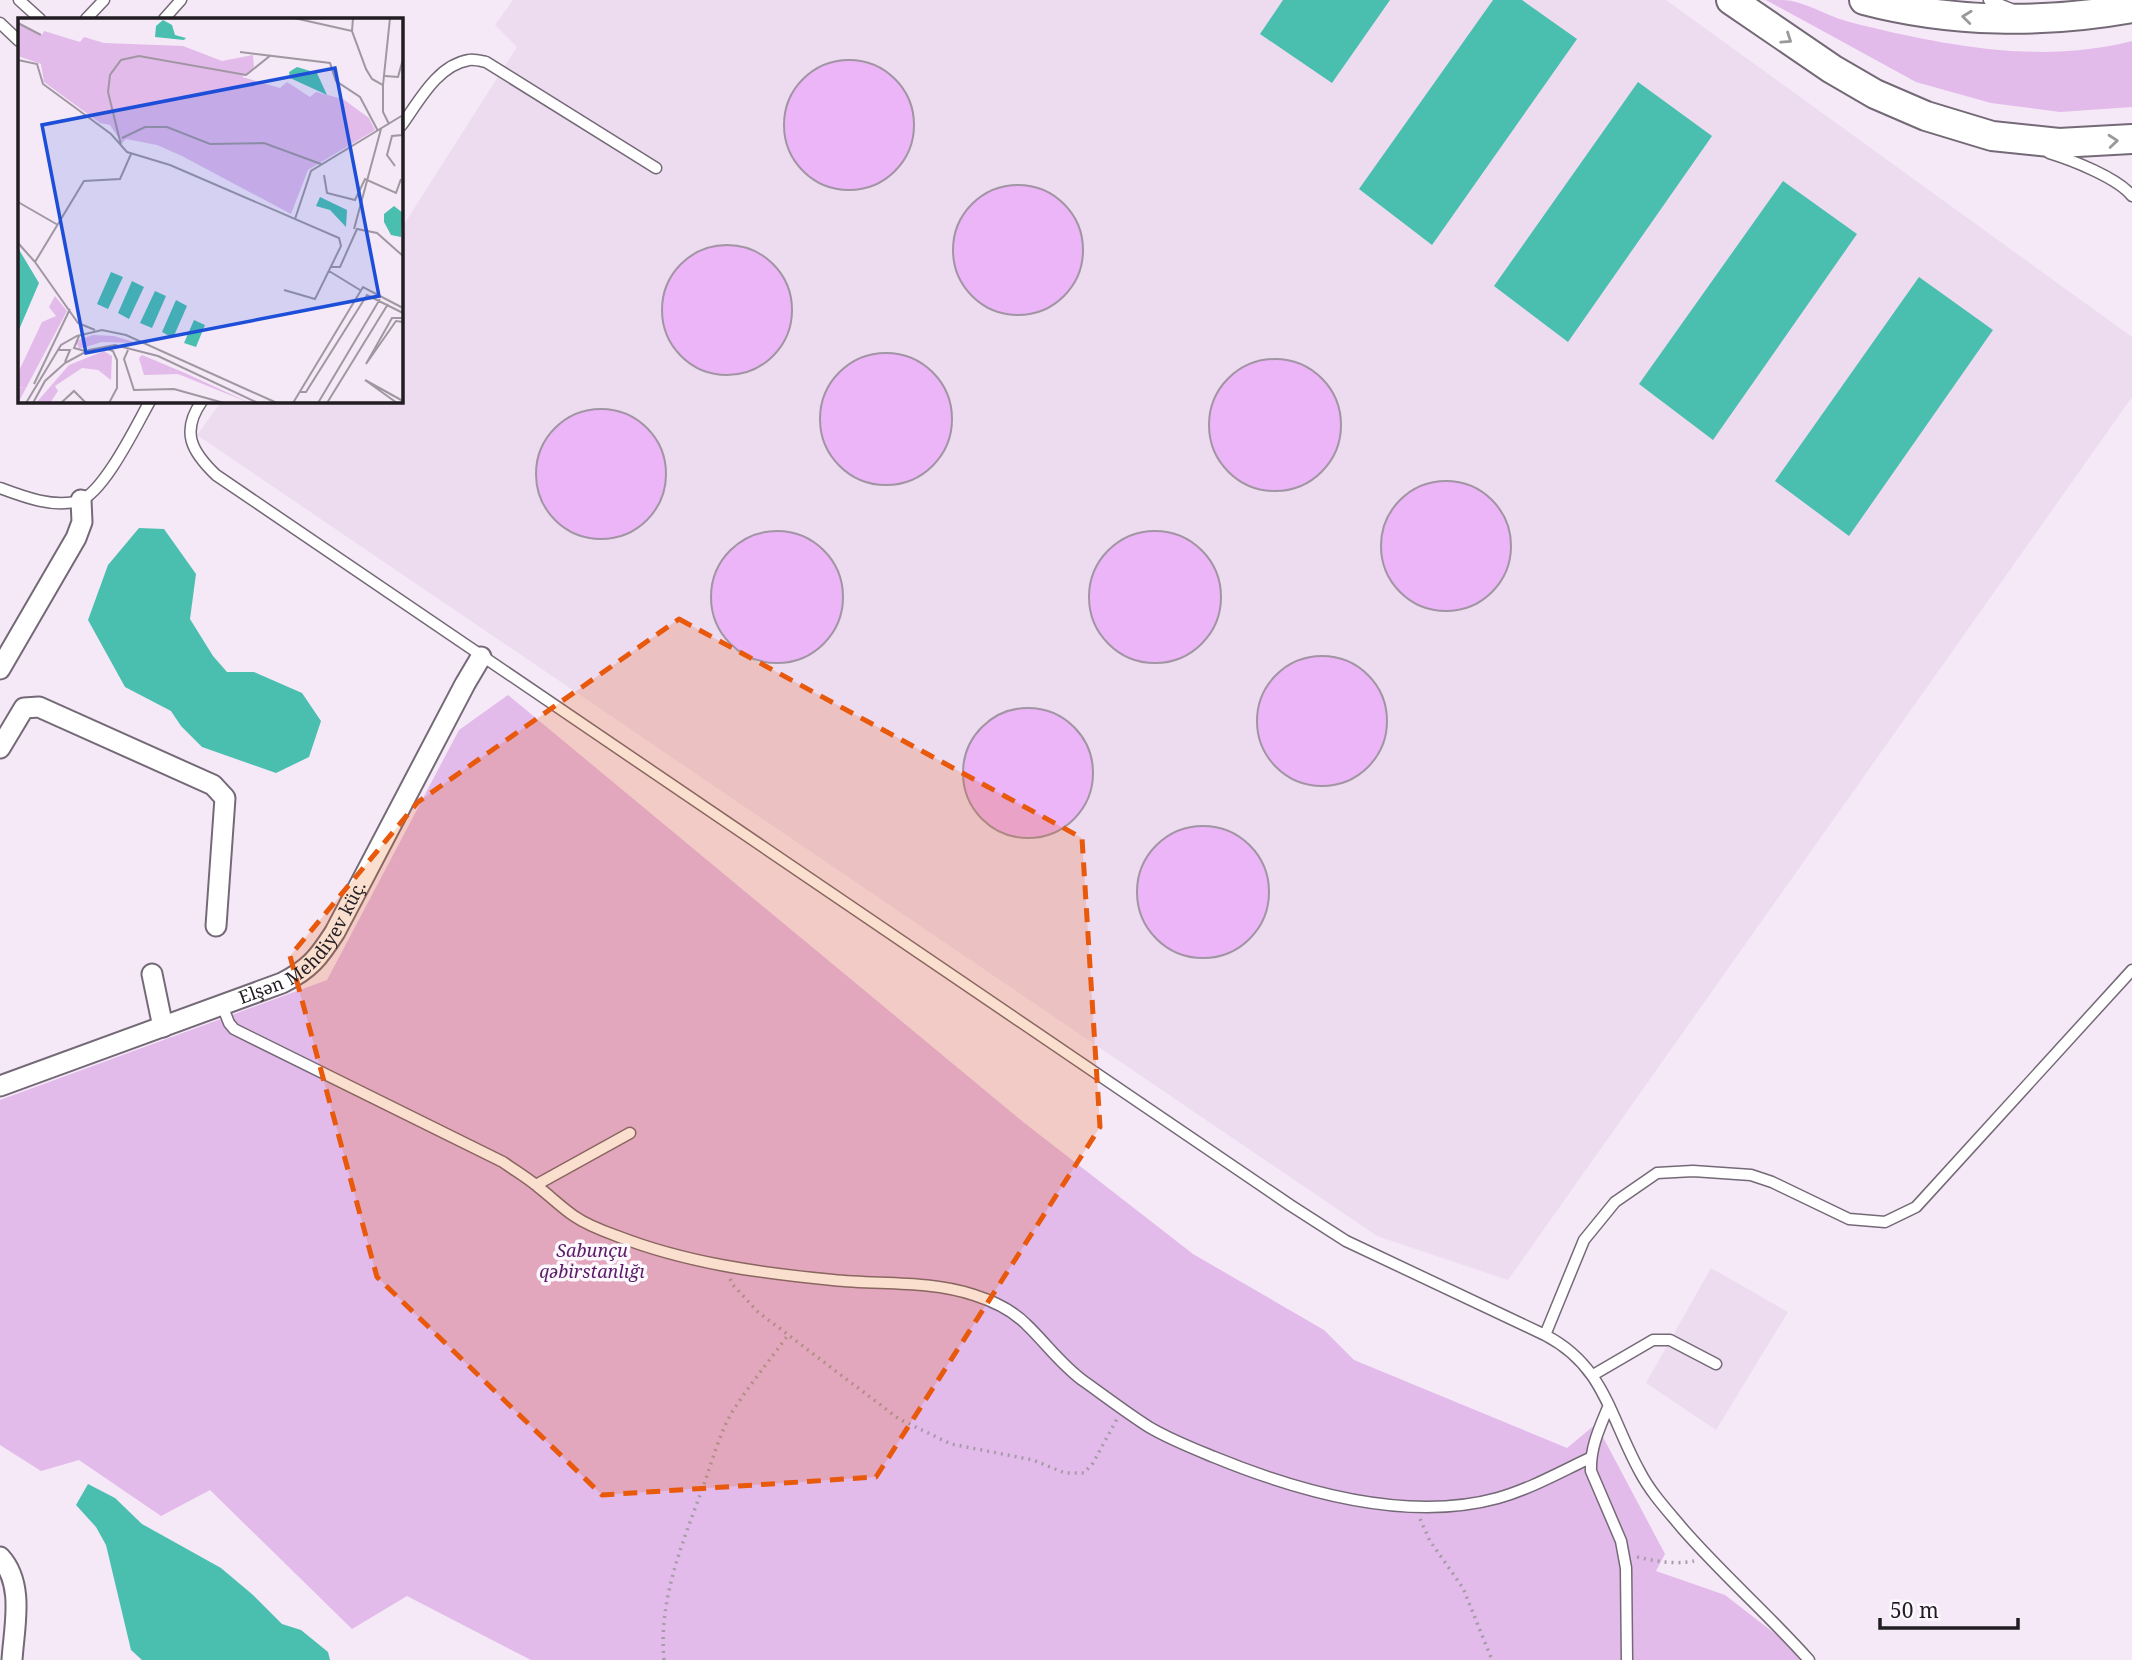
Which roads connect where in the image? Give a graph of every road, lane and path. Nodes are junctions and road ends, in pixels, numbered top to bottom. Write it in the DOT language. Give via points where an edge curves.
graph roads {
  1 [pos="19,0"];
  2 [pos="104,0"];
  3 [pos="181,0"];
  4 [pos="1731,0"];
  5 [pos="1864,0"];
  6 [pos="1989,0"];
  7 [pos="2125,10"];
  8 [pos="39,18"];
  9 [pos="87,18"];
  10 [pos="165,18"];
  11 [pos="2034,19"];
  12 [pos="0,23"];
  13 [pos="18,40"];
  14 [pos="402,125"];
  15 [pos="1992,136"];
  16 [pos="2132,139"];
  17 [pos="656,168"];
  18 [pos="2132,197"];
  19 [pos="149,402"];
  20 [pos="201,402"];
  21 [pos="0,488"];
  22 [pos="81,500"];
  23 [pos="481,657"];
  24 [pos="0,668"];
  25 [pos="0,748"];
  26 [pos="216,926"];
  27 [pos="2132,970"];
  28 [pos="152,974"];
  29 [pos="222,1006"];
  30 [pos="163,1027"];
  31 [pos="0,1086"];
  32 [pos="630,1133"];
  33 [pos="536,1185"];
  34 [pos="723,1265"];
  35 [pos="789,1335"];
  36 [pos="1545,1335"];
  37 [pos="1716,1364"];
  38 [pos="1593,1375"];
  39 [pos="1609,1405"];
  40 [pos="1122,1408"];
  41 [pos="1590,1458"];
  42 [pos="1415,1507"];
  43 [pos="1623,1554"];
  44 [pos="1706,1555"];
  45 [pos="0,1557"];
  46 [pos="12,1660"];
  47 [pos="664,1660"];
  48 [pos="1492,1660"];
  49 [pos="1627,1660"];
  50 [pos="1809,1660"];
  1 -- 8 [label="lane"];
  2 -- 9 [label="lane"];
  3 -- 10 [label="lane"];
  4 -- 15 [label="main road, one-way" via="1875,94"];
  11 -- 5 [label="main road, one-way" via="1976,18"];
  6 -- 11 [label="lane"];
  7 -- 11 [label="main road"];
  12 -- 13 [label="lane"];
  14 -- 17 [label="lane" via="433,82 451,67 469,60 486,62"];
  15 -- 16 [label="main road, one-way" via="2059,143"];
  15 -- 18 [label="lane" via="2092,169"];
  19 -- 22 [label="lane" via="100,484"];
  20 -- 23 [label="lane" via="191,422 190,441 200,460 216,475"];
  21 -- 22 [label="lane" via="40,501"];
  22 -- 24 [label="street" via="82,522 76,538"];
  23 -- 29 [label="street, Elşən Mehdiyev küç." via="321,954 293,977"];
  23 -- 36 [label="lane" via="1346,1241"];
  25 -- 26 [label="street" via="24,708 38,707 213,785 225,798"];
  27 -- 36 [label="lane" via="1916,1207 1885,1222 1849,1219 1751,1175 1657,1173 1615,1202 1584,1240"];
  28 -- 30 [label="street"];
  29 -- 30 [label="street, Elşən Mehdiyev küç."];
  29 -- 33 [label="lane" via="234,1029 503,1162"];
  30 -- 31 [label="street, Elşən Mehdiyev küç."];
  32 -- 33 [label="lane"];
  33 -- 34 [label="lane" via="575,1217 599,1229 651,1249"];
  34 -- 35 [label="path" via="733,1285 758,1312"];
  34 -- 40 [label="lane" via="837,1281 951,1288 978,1296 1025,1322 1078,1377"];
  35 -- 40 [label="path" via="899,1419 951,1444 1033,1460 1065,1473 1084,1472 1093,1463"];
  35 -- 47 [label="path" via="733,1410 722,1433 675,1567 666,1604"];
  36 -- 38 [label="lane" via="1577,1355"];
  37 -- 38 [label="lane" via="1670,1340 1653,1340"];
  38 -- 39 [label="lane"];
  39 -- 41 [label="lane"];
  39 -- 44 [label="lane" via="1641,1473"];
  40 -- 42 [label="lane" via="1187,1446 1257,1475 1307,1490"];
  41 -- 42 [label="lane" via="1497,1498"];
  41 -- 43 [label="lane"];
  42 -- 48 [label="path" via="1430,1541 1463,1588"];
  43 -- 44 [label="path" via="1682,1563"];
  43 -- 49 [label="lane"];
  44 -- 50 [label="lane"];
  45 -- 46 [label="street" via="14,1580"];
}
